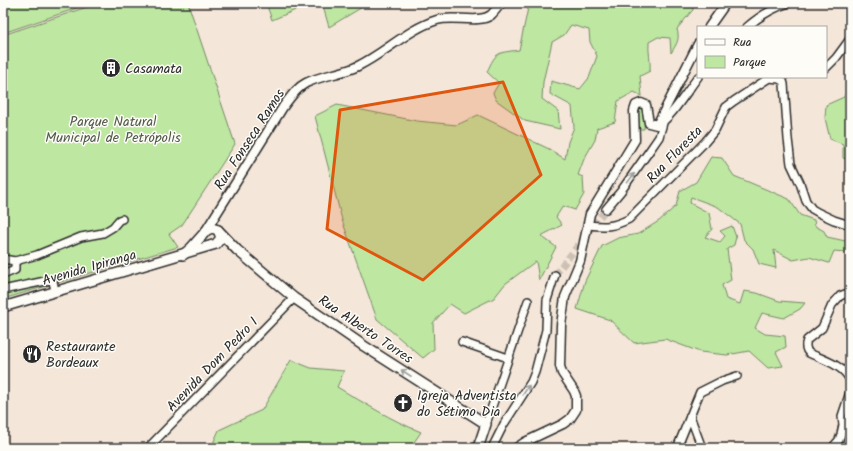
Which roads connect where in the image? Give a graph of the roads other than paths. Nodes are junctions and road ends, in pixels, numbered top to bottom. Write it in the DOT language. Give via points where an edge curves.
graph roads {
  1 [pos="501,3"];
  2 [pos="726,3"];
  3 [pos="789,3"];
  4 [pos="710,26"];
  5 [pos="748,26"];
  6 [pos="850,39"];
  7 [pos="697,46"];
  8 [pos="827,67"];
  9 [pos="697,78"];
  10 [pos="771,78"];
  11 [pos="776,78"];
  12 [pos="660,124"];
  13 [pos="606,209"];
  14 [pos="217,212"];
  15 [pos="122,219"];
  16 [pos="588,225"];
  17 [pos="850,225"];
  18 [pos="218,230"];
  19 [pos="205,232"];
  20 [pos="213,245"];
  21 [pos="237,250"];
  22 [pos="183,255"];
  23 [pos="3,259"];
  24 [pos="15,261"];
  25 [pos="3,275"];
  26 [pos="554,275"];
  27 [pos="3,290"];
  28 [pos="55,291"];
  29 [pos="850,294"];
  30 [pos="294,298"];
  31 [pos="528,301"];
  32 [pos="3,306"];
  33 [pos="462,342"];
  34 [pos="508,358"];
  35 [pos="737,376"];
  36 [pos="850,380"];
  37 [pos="850,392"];
  38 [pos="690,416"];
  39 [pos="486,424"];
  40 [pos="148,448"];
  41 [pos="478,448"];
  42 [pos="492,448"];
  43 [pos="516,448"];
  44 [pos="677,448"];
  45 [pos="702,448"];
  46 [pos="832,448"];
  1 -- 14 [label="street, Rua Fonseca Ramos" via="490,16 450,18 426,24 357,67 316,79 298,88 283,107"];
  2 -- 4 [label="street"];
  3 -- 5 [label="street" via="775,7"];
  6 -- 8 [label="street"];
  7 -- 12 [label="street"];
  9 -- 12 [label="street" via="674,110"];
  10 -- 16 [label="street, Rua Floresta" via="726,107 715,130 628,219 605,227"];
  11 -- 17 [label="street, Rua Floresta" via="784,84 791,164 806,200 812,209 819,213"];
  13 -- 12 [label="street, one-way" via="659,137"];
  12 -- 16 [label="street" via="649,123 646,105 636,105 635,140 590,214"];
  14 -- 18 [label="street, Rua Fonseca Ramos"];
  14 -- 19 [label="street, Rua Fonseca Ramos"];
  15 -- 24 [label="street" via="103,233 81,237"];
  16 -- 43 [label="street" via="580,261 564,297 562,325 560,366 576,396 576,410 563,424"];
  18 -- 19 [label="main road" via="212,228"];
  18 -- 20 [label="main road" via="220,241"];
  18 -- 21 [label="main road, Rua Alberto Torres"];
  19 -- 20 [label="main road" via="205,242"];
  19 -- 22 [label="main road, Avenida Ipiranga"];
  20 -- 21 [label="main road, Rua Alberto Torres"];
  20 -- 22 [label="main road, Avenida Ipiranga"];
  21 -- 30 [label="main road, Rua Alberto Torres"];
  22 -- 28 [label="main road, Avenida Ipiranga"];
  23 -- 24 [label="street"];
  24 -- 25 [label="street" via="15,270"];
  42 -- 26 [label="street, one-way" via="535,372 546,330 547,300"];
  27 -- 28 [label="street" via="50,280 53,281"];
  28 -- 32 [label="main road, Avenida Ipiranga"];
  29 -- 36 [label="street" via="840,296 832,305 822,328 807,340 805,346 809,353 844,370"];
  39 -- 30 [label="main road, Rua Alberto Torres, one-way"];
  30 -- 40 [label="street, Avenida Dom Pedro I"];
  31 -- 34 [label="street"];
  33 -- 34 [label="street"];
  34 -- 39 [label="street"];
  35 -- 38 [label="street" via="703,389"];
  37 -- 46 [label="street" via="842,416 841,434"];
  38 -- 44 [label="street"];
  38 -- 45 [label="street"];
  39 -- 41 [label="main road"];
}
